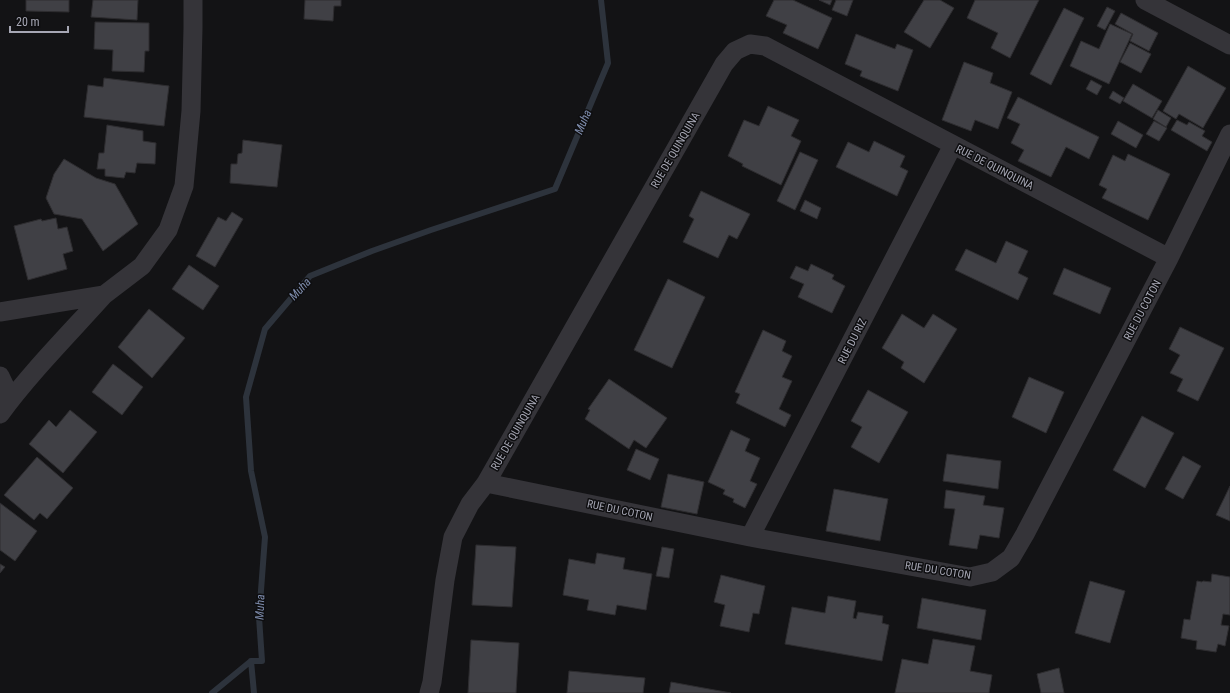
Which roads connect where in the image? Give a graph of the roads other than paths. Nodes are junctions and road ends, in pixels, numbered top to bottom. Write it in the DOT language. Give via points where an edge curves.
graph roads {
  1 [pos="193,0"];
  2 [pos="1145,0"];
  3 [pos="1230,45"];
  4 [pos="1230,134"];
  5 [pos="953,145"];
  6 [pos="1169,258"];
  7 [pos="104,295"];
  8 [pos="0,312"];
  9 [pos="0,376"];
  10 [pos="11,399"];
  11 [pos="0,414"];
  12 [pos="486,483"];
  13 [pos="750,537"];
  14 [pos="429,693"];
  1 -- 7 [label="street" via="191,111 184,186 168,230 142,266"];
  2 -- 3 [label="street"];
  4 -- 6 [label="street, RUE DU COTON"];
  5 -- 6 [label="street, RUE DE QUINQUINA"];
  5 -- 12 [label="street, RUE DE QUINQUINA" via="765,46 750,44 735,50 724,64"];
  5 -- 13 [label="street, RUE DU RIZ"];
  6 -- 13 [label="street, RUE DU COTON" via="1025,534 1011,558 992,572 970,576"];
  7 -- 8 [label="street"];
  7 -- 10 [label="street"];
  9 -- 10 [label="street"];
  10 -- 11 [label="street"];
  12 -- 13 [label="street, RUE DU COTON"];
  12 -- 14 [label="street, RUE DE QUINQUINA" via="470,504 453,537 444,580"];
}
